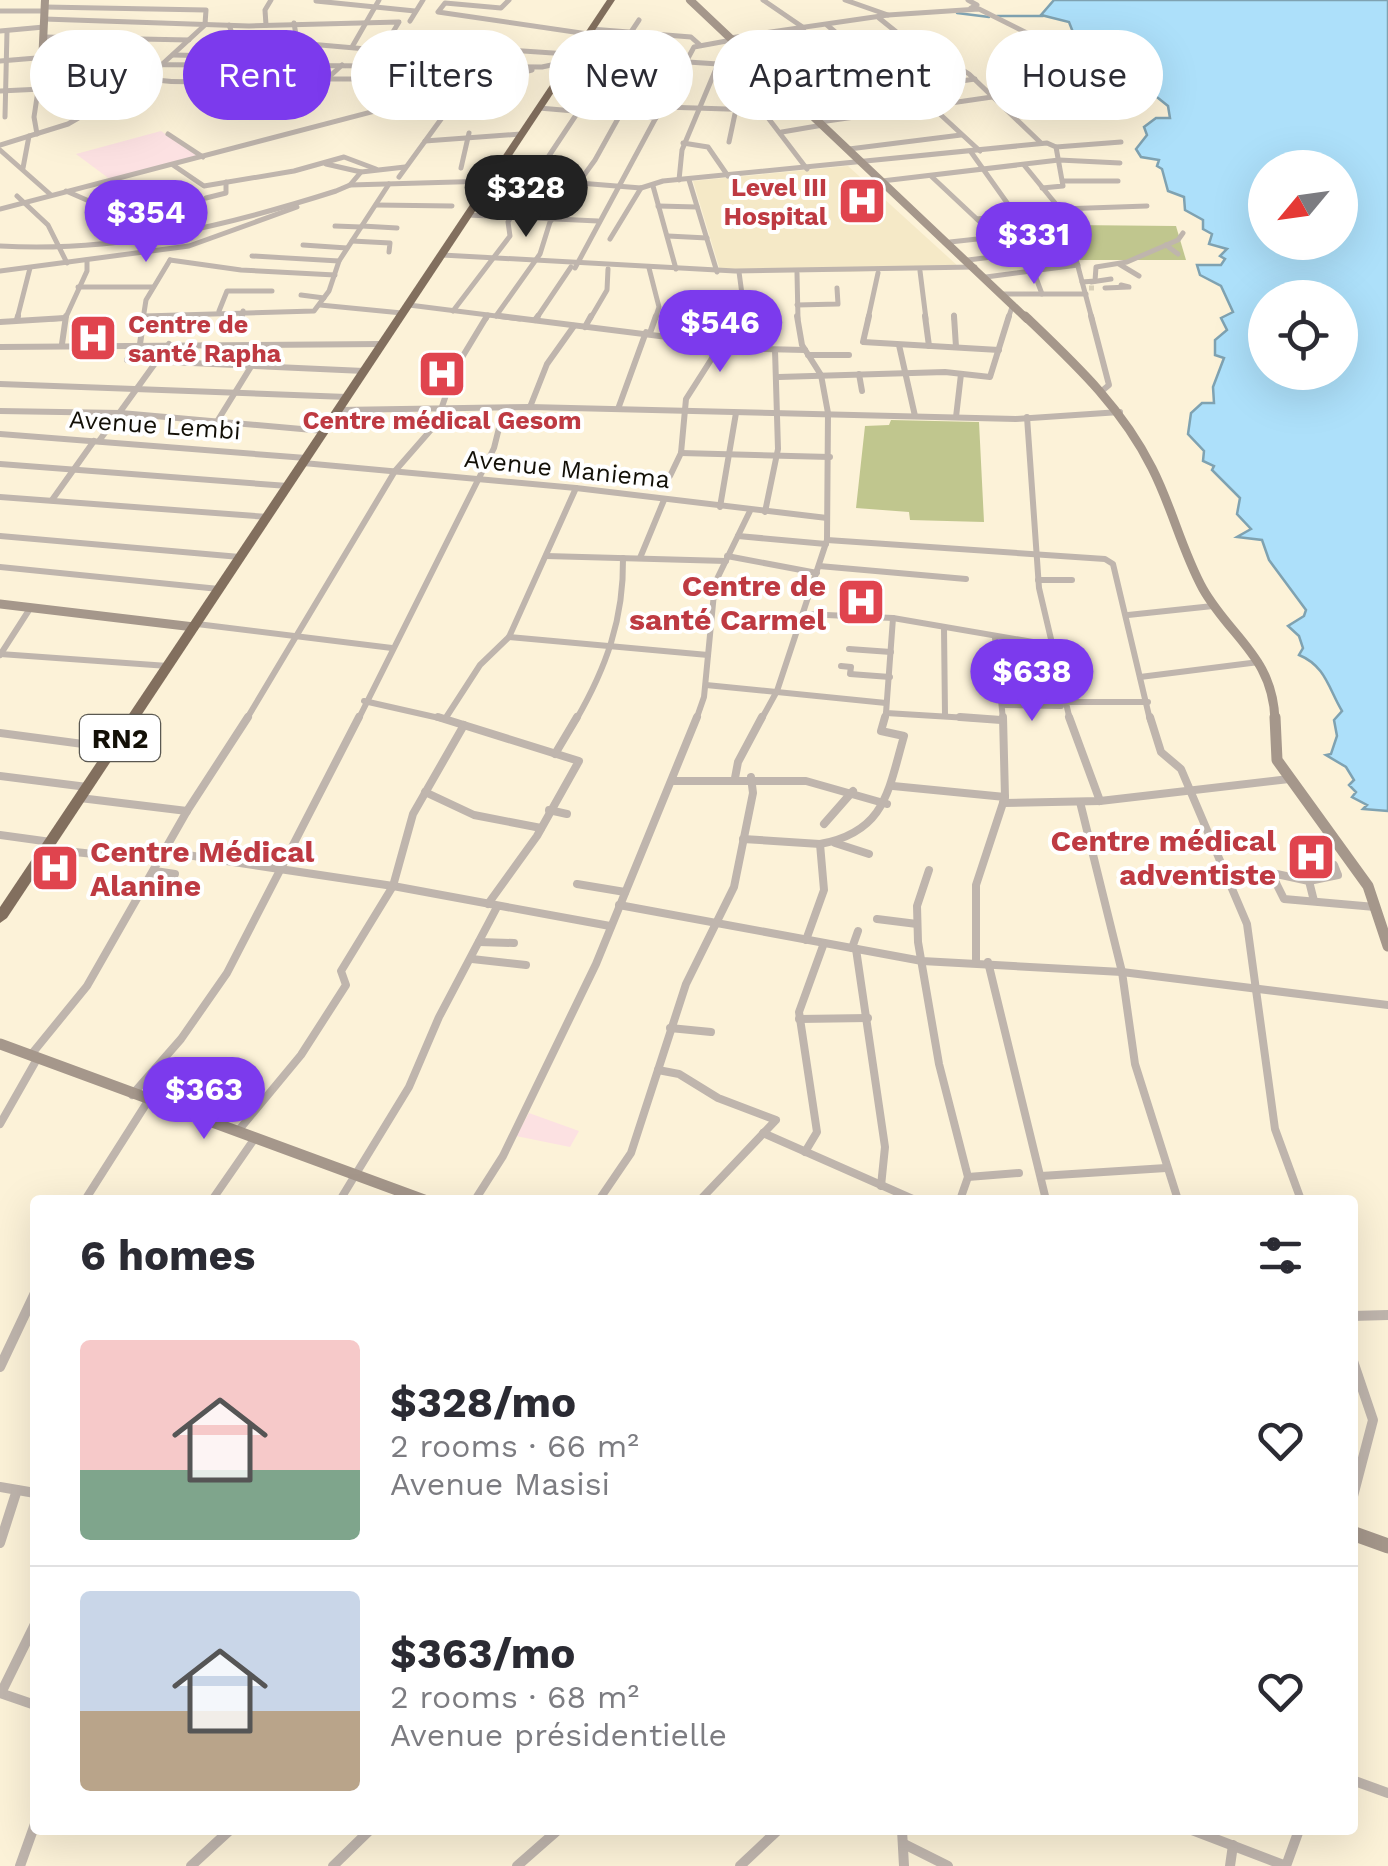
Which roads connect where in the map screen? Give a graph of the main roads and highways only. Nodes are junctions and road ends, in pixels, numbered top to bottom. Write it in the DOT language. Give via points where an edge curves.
graph roads {
  1 [pos="611,0"];
  2 [pos="690,0"];
  3 [pos="0,604"];
  4 [pos="195,625"];
  5 [pos="0,918"];
  6 [pos="1388,946"];
  7 [pos="0,1044"];
  8 [pos="411,1195"];
  9 [pos="1358,1535"];
  10 [pos="1388,1546"];
  1 -- 4 [label="highway, RN2"];
  2 -- 6 [label="main road" via="1104,390 1152,467 1213,606 1274,691 1274,745 1289,780 1358,870"];
  3 -- 4 [label="main road"];
  4 -- 5 [label="highway, RN2"];
  7 -- 8 [label="main road"];
  9 -- 10 [label="main road"];
}
